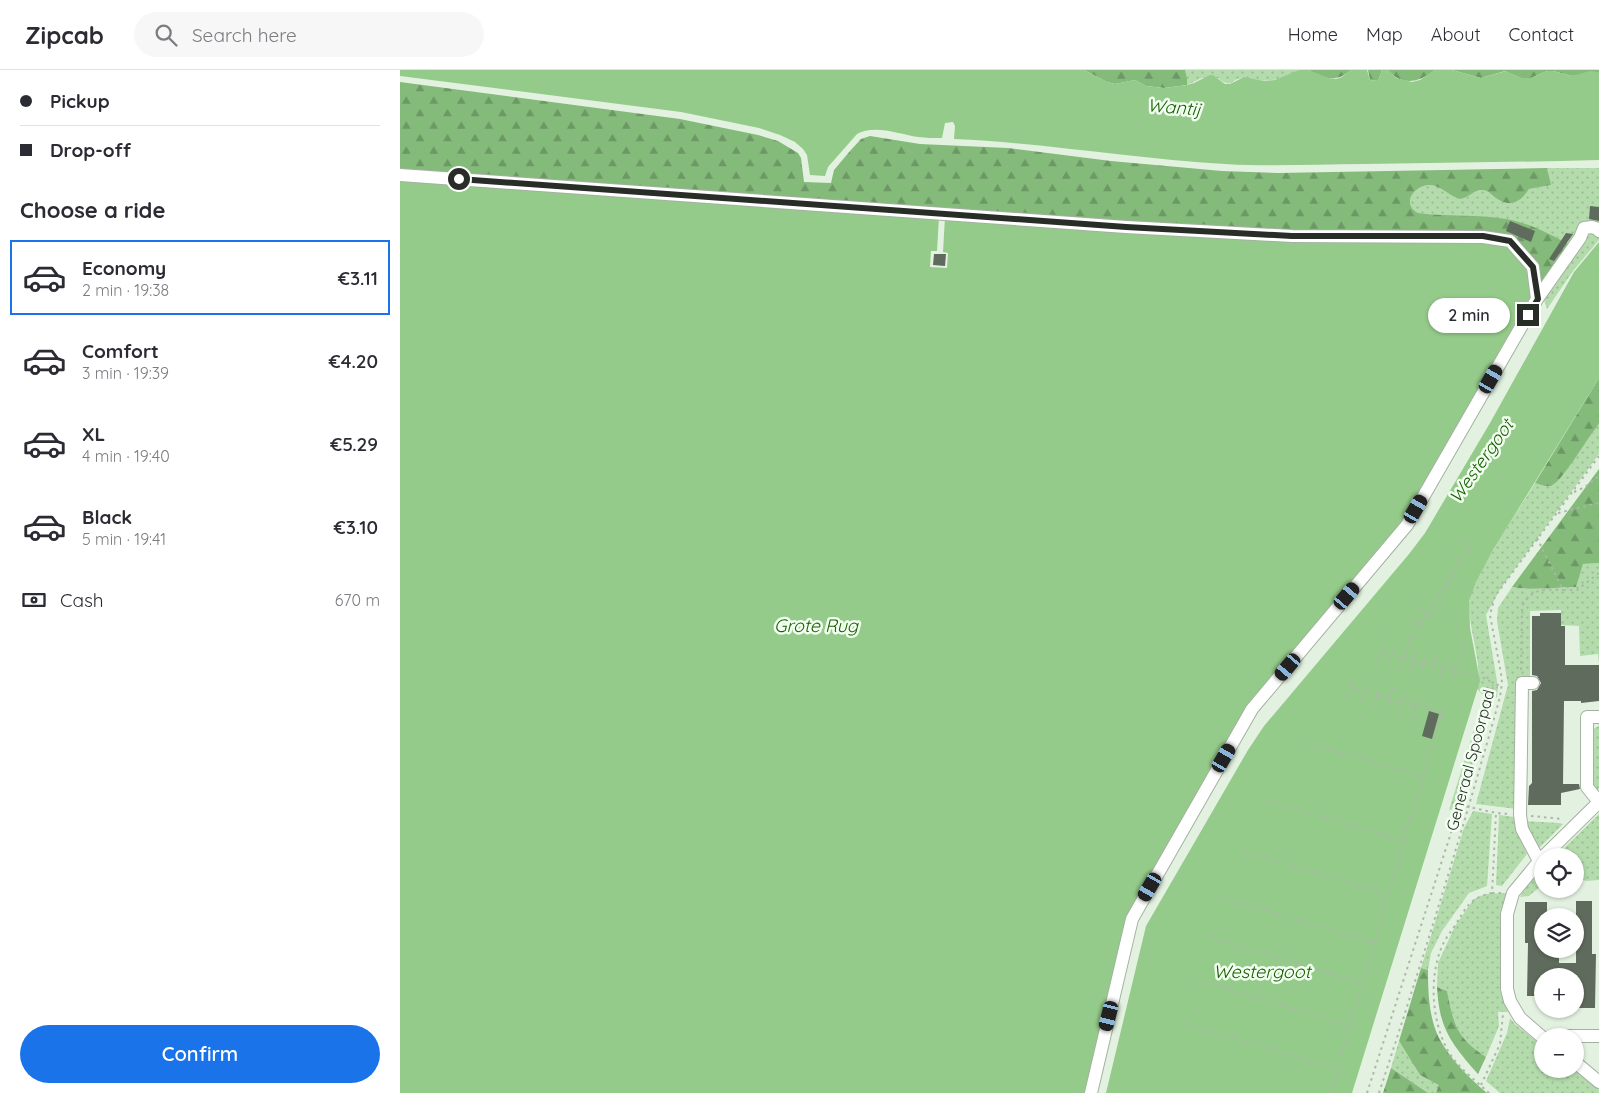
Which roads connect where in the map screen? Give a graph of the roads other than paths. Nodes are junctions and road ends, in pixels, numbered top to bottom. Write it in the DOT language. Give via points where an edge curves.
graph roads {
  1 [pos="400,175"];
  2 [pos="1599,231"];
  3 [pos="1538,299"];
  4 [pos="1528,683"];
  5 [pos="1599,717"];
  6 [pos="1599,802"];
  7 [pos="1535,848"];
  8 [pos="1553,848"];
  9 [pos="1534,868"];
  10 [pos="1534,1030"];
  11 [pos="1584,1036"];
  12 [pos="1599,1036"];
  13 [pos="1584,1070"];
  14 [pos="1599,1082"];
  15 [pos="1091,1093"];
  1 -- 3 [label="street" via="1126,227 1292,236 1483,236 1510,241 1533,267"];
  2 -- 3 [label="street" via="1592,227 1584,228"];
  3 -- 15 [label="street" via="1407,525 1252,709 1132,919"];
  4 -- 7 [label="street" via="1520,815 1522,829"];
  5 -- 6 [label="street" via="1587,717 1587,787"];
  6 -- 8 [label="street"];
  9 -- 10 [label="street" via="1513,893 1508,908 1507,989 1520,1018"];
  11 -- 12 [label="street"];
  13 -- 14 [label="street"];
}
